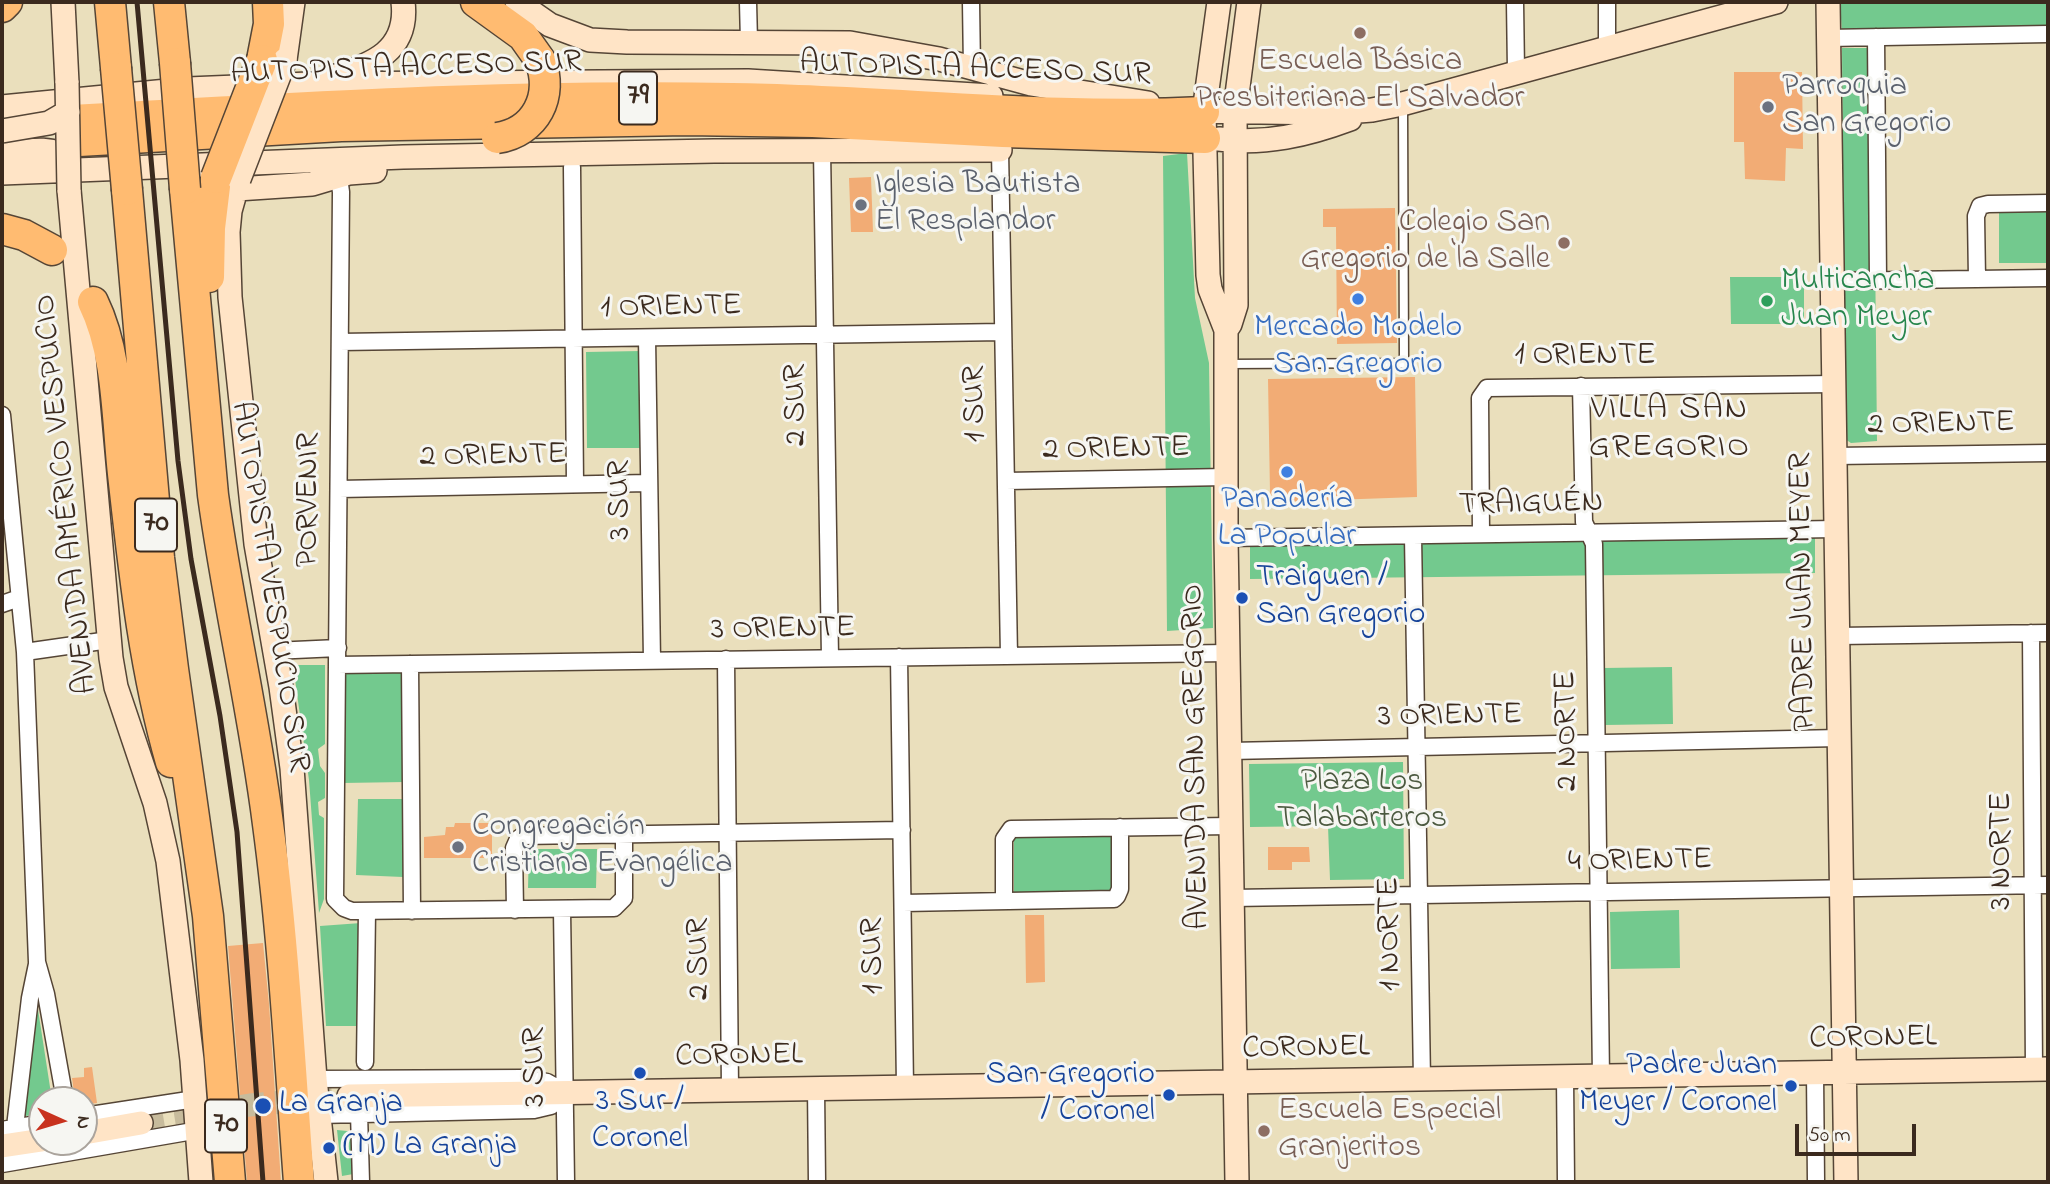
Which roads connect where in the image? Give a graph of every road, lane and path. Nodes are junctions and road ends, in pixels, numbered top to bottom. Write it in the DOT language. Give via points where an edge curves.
graph roads {
  1 [pos="7,2"];
  2 [pos="63,2"];
  3 [pos="110,2"];
  4 [pos="169,2"];
  5 [pos="287,2"];
  6 [pos="403,2"];
  7 [pos="476,2"];
  8 [pos="517,2"];
  9 [pos="748,2"];
  10 [pos="971,2"];
  11 [pos="1219,2"];
  12 [pos="1249,2"];
  13 [pos="1515,2"];
  14 [pos="1607,2"];
  15 [pos="1776,2"];
  16 [pos="1828,2"];
  17 [pos="2,7"];
  18 [pos="1725,9"];
  19 [pos="2048,34"];
  20 [pos="1876,37"];
  21 [pos="1828,38"];
  22 [pos="749,42"];
  23 [pos="1608,47"];
  24 [pos="972,69"];
  25 [pos="1516,71"];
  26 [pos="309,84"];
  27 [pos="1402,104"];
  28 [pos="2,107"];
  29 [pos="1235,110"];
  30 [pos="1372,110"];
  31 [pos="1205,125"];
  32 [pos="2,131"];
  33 [pos="72,133"];
  34 [pos="1139,136"];
  35 [pos="133,139"];
  36 [pos="1235,141"];
  37 [pos="822,150"];
  38 [pos="1000,150"];
  39 [pos="714,151"];
  40 [pos="2,154"];
  41 [pos="572,167"];
  42 [pos="2,173"];
  43 [pos="339,178"];
  44 [pos="231,182"];
  45 [pos="2048,203"];
  46 [pos="2,229"];
  47 [pos="52,250"];
  48 [pos="2048,278"];
  49 [pos="1977,279"];
  50 [pos="1878,280"];
  51 [pos="1832,281"];
  52 [pos="93,302"];
  53 [pos="1226,330"];
  54 [pos="1003,332"];
  55 [pos="825,335"];
  56 [pos="647,338"];
  57 [pos="574,339"];
  58 [pos="340,342"];
  59 [pos="1225,364"];
  60 [pos="201,368"];
  61 [pos="1834,384"];
  62 [pos="1580,386"];
  63 [pos="2,415"];
  64 [pos="2048,453"];
  65 [pos="1835,456"];
  66 [pos="1226,477"];
  67 [pos="1006,481"];
  68 [pos="649,483"];
  69 [pos="575,484"];
  70 [pos="339,489"];
  71 [pos="1836,530"];
  72 [pos="1589,533"];
  73 [pos="1481,534"];
  74 [pos="1413,536"];
  75 [pos="1226,538"];
  76 [pos="19,598"];
  77 [pos="2,604"];
  78 [pos="2031,633"];
  79 [pos="2048,633"];
  80 [pos="1838,636"];
  81 [pos="109,639"];
  82 [pos="338,648"];
  83 [pos="25,652"];
  84 [pos="273,652"];
  85 [pos="1228,653"];
  86 [pos="1009,656"];
  87 [pos="899,657"];
  88 [pos="830,658"];
  89 [pos="726,659"];
  90 [pos="652,660"];
  91 [pos="410,664"];
  92 [pos="337,665"];
  93 [pos="1839,738"];
  94 [pos="1597,743"];
  95 [pos="1417,747"];
  96 [pos="1230,751"];
  97 [pos="1231,826"];
  98 [pos="1121,827"];
  99 [pos="902,830"];
  100 [pos="728,833"];
  101 [pos="624,834"];
  102 [pos="201,859"];
  103 [pos="2040,885"];
  104 [pos="1841,888"];
  105 [pos="1598,892"];
  106 [pos="1419,895"];
  107 [pos="1232,898"];
  108 [pos="1004,901"];
  109 [pos="903,903"];
  110 [pos="562,909"];
  111 [pos="515,910"];
  112 [pos="367,911"];
  113 [pos="412,911"];
  114 [pos="37,962"];
  115 [pos="365,1062"];
  116 [pos="2041,1069"];
  117 [pos="1844,1072"];
  118 [pos="1815,1073"];
  119 [pos="1565,1077"];
  120 [pos="1601,1077"];
  121 [pos="315,1079"];
  122 [pos="1422,1080"];
  123 [pos="1235,1082"];
  124 [pos="62,1086"];
  125 [pos="905,1087"];
  126 [pos="816,1088"];
  127 [pos="730,1090"];
  128 [pos="565,1092"];
  129 [pos="195,1099"];
  130 [pos="354,1105"];
  131 [pos="98,1114"];
  132 [pos="319,1115"];
  133 [pos="141,1124"];
  134 [pos="28,1125"];
  135 [pos="8,1128"];
  136 [pos="198,1130"];
  137 [pos="98,1131"];
  138 [pos="28,1142"];
  139 [pos="2,1146"];
  140 [pos="2,1164"];
  141 [pos="201,1182"];
  142 [pos="230,1182"];
  143 [pos="299,1182"];
  144 [pos="326,1182"];
  145 [pos="361,1182"];
  146 [pos="566,1182"];
  147 [pos="817,1182"];
  148 [pos="1237,1182"];
  149 [pos="1566,1182"];
  150 [pos="1816,1182"];
  151 [pos="1846,1182"];
  1 -- 17 [label="highway"];
  2 -- 33 [label="main road, AVENIDA AMÉRICO VESPUCIO, bridge"];
  3 -- 102 [label="highway, 70, bridge" via="159,558"];
  4 -- 60 [label="highway, AUTOPISTA VESPUCIO SUR / 70, bridge"];
  5 -- 44 [label="highway, bridge" via="269,24 273,60"];
  6 -- 26 [label="main road" via="401,30 383,56"];
  7 -- 35 [label="highway, bridge" via="523,36 540,60 545,89 535,117 522,129 497,138 250,148"];
  8 -- 22 [label="main road" via="550,25 590,40"];
  9 -- 22 [label="street"];
  10 -- 24 [label="street"];
  11 -- 31 [label="main road, AVENIDA SAN GREGORIO"];
  12 -- 29 [label="main road, AVENIDA SAN GREGORIO"];
  13 -- 25 [label="street"];
  14 -- 23 [label="street"];
  15 -- 18 [label="main road"];
  16 -- 21 [label="main road, PADRE JUAN MEYER"];
  18 -- 23 [label="main road"];
  19 -- 20 [label="street"];
  20 -- 21 [label="street"];
  20 -- 50 [label="street"];
  21 -- 51 [label="main road, PADRE JUAN MEYER"];
  22 -- 24 [label="main road" via="850,43 905,51"];
  23 -- 25 [label="main road"];
  24 -- 31 [label="main road"];
  25 -- 27 [label="main road"];
  26 -- 28 [label="main road" via="160,91"];
  26 -- 31 [label="main road" via="787,82"];
  27 -- 30 [label="main road"];
  27 -- 59 [label="lane" via="1404,363"];
  29 -- 30 [label="main road"];
  29 -- 31 [label="main road"];
  29 -- 36 [label="main road, AVENIDA SAN GREGORIO"];
  30 -- 36 [label="main road" via="1289,137"];
  31 -- 33 [label="highway, AUTOPISTA ACCESO SUR / 79" via="1133,114 675,98 342,103"];
  31 -- 34 [label="highway, AUTOPISTA ACCESO SUR / 79"];
  31 -- 36 [label="main road"];
  31 -- 53 [label="main road, AVENIDA SAN GREGORIO" via="1210,289"];
  32 -- 33 [label="main road, bridge" via="49,123"];
  33 -- 35 [label="highway, AUTOPISTA ACCESO SUR / 79"];
  33 -- 40 [label="main road" via="64,156 47,151"];
  33 -- 81 [label="main road, AVENIDA AMÉRICO VESPUCIO, bridge" via="69,190"];
  34 -- 35 [label="highway, AUTOPISTA ACCESO SUR / 79" via="687,120 341,126"];
  34 -- 38 [label="highway"];
  36 -- 53 [label="main road, AVENIDA SAN GREGORIO" via="1236,305"];
  37 -- 38 [label="main road"];
  37 -- 39 [label="main road"];
  37 -- 55 [label="street, 2 SUR"];
  38 -- 54 [label="street, 1 SUR"];
  39 -- 41 [label="main road"];
  39 -- 42 [label="main road" via="403,157"];
  41 -- 43 [label="main road" via="367,171"];
  41 -- 57 [label="street, 3 SUR"];
  43 -- 44 [label="main road" via="300,185"];
  43 -- 58 [label="street, PORVENIR"];
  44 -- 60 [label="highway" via="210,235 209,309"];
  44 -- 84 [label="main road" via="230,297 256,544"];
  45 -- 49 [label="street" via="1980,206 1976,215"];
  46 -- 47 [label="highway"];
  48 -- 49 [label="street"];
  49 -- 50 [label="street"];
  50 -- 51 [label="street"];
  51 -- 61 [label="main road, PADRE JUAN MEYER"];
  52 -- 102 [label="highway" via="111,370 149,676"];
  53 -- 59 [label="main road, AVENIDA SAN GREGORIO"];
  54 -- 55 [label="street, 1 ORIENTE"];
  54 -- 67 [label="street, 1 SUR"];
  55 -- 56 [label="street, 1 ORIENTE"];
  55 -- 88 [label="street, 2 SUR"];
  56 -- 57 [label="street, 1 ORIENTE"];
  56 -- 68 [label="street, 3 SUR"];
  57 -- 58 [label="street, 1 ORIENTE"];
  57 -- 69 [label="street, 3 SUR"];
  58 -- 70 [label="street, PORVENIR"];
  59 -- 66 [label="main road, AVENIDA SAN GREGORIO"];
  60 -- 143 [label="highway, AUTOPISTA VESPUCIO SUR / 70" via="220,544 268,823"];
  61 -- 62 [label="street, 1 ORIENTE"];
  61 -- 65 [label="main road, PADRE JUAN MEYER"];
  62 -- 72 [label="street, 2 NORTE" via="1584,522"];
  62 -- 73 [label="street, 1 ORIENTE" via="1491,387 1480,394"];
  63 -- 76 [label="street"];
  64 -- 65 [label="street, 2 ORIENTE"];
  65 -- 71 [label="main road, PADRE JUAN MEYER"];
  66 -- 67 [label="street, 2 ORIENTE"];
  66 -- 75 [label="main road, AVENIDA SAN GREGORIO"];
  67 -- 86 [label="street, 1 SUR"];
  68 -- 69 [label="street, 2 ORIENTE"];
  68 -- 90 [label="street, 3 SUR"];
  69 -- 70 [label="street, 2 ORIENTE"];
  70 -- 82 [label="street, PORVENIR"];
  71 -- 72 [label="street, TRAIGUÉN"];
  71 -- 80 [label="main road, PADRE JUAN MEYER"];
  72 -- 73 [label="street, TRAIGUÉN"];
  72 -- 94 [label="street, 2 NORTE" via="1594,544"];
  73 -- 74 [label="street, TRAIGUÉN"];
  74 -- 75 [label="street, TRAIGUÉN"];
  74 -- 95 [label="street, 1 NORTE"];
  75 -- 85 [label="main road, AVENIDA SAN GREGORIO"];
  76 -- 77 [label="street"];
  76 -- 83 [label="street"];
  78 -- 79 [label="street"];
  78 -- 80 [label="street"];
  78 -- 103 [label="street, 3 NORTE"];
  80 -- 93 [label="main road, PADRE JUAN MEYER"];
  81 -- 83 [label="street"];
  81 -- 129 [label="main road, AVENIDA AMÉRICO VESPUCIO" via="116,687 155,803 168,861"];
  82 -- 84 [label="street"];
  82 -- 92 [label="street, PORVENIR"];
  83 -- 114 [label="street"];
  84 -- 121 [label="main road" via="296,807"];
  85 -- 86 [label="street, 3 ORIENTE"];
  85 -- 96 [label="main road, AVENIDA SAN GREGORIO"];
  86 -- 87 [label="street, 3 ORIENTE"];
  87 -- 88 [label="street, 3 ORIENTE"];
  87 -- 99 [label="street, 1 SUR"];
  88 -- 89 [label="street, 3 ORIENTE"];
  89 -- 90 [label="street, 3 ORIENTE"];
  89 -- 100 [label="street, 2 SUR"];
  90 -- 91 [label="street, 3 ORIENTE"];
  91 -- 92 [label="street, 3 ORIENTE"];
  91 -- 113 [label="street"];
  92 -- 112 [label="street, PORVENIR" via="335,894 340,905"];
  93 -- 94 [label="street, 3 ORIENTE"];
  93 -- 104 [label="main road, PADRE JUAN MEYER"];
  94 -- 95 [label="street, 3 ORIENTE"];
  94 -- 105 [label="street, 2 NORTE"];
  95 -- 96 [label="street, 3 ORIENTE"];
  95 -- 106 [label="street, 1 NORTE"];
  96 -- 97 [label="main road, AVENIDA SAN GREGORIO"];
  97 -- 98 [label="street"];
  97 -- 107 [label="main road, AVENIDA SAN GREGORIO"];
  98 -- 108 [label="street" via="1118,896"];
  98 -- 108 [label="street" via="1011,829 1004,839"];
  99 -- 100 [label="street"];
  99 -- 109 [label="street, 1 SUR"];
  100 -- 101 [label="street"];
  100 -- 127 [label="street, 2 SUR"];
  101 -- 110 [label="street" via="621,903 610,909"];
  101 -- 111 [label="street" via="518,839 514,848"];
  102 -- 142 [label="highway, 70"];
  103 -- 104 [label="street, 4 ORIENTE"];
  103 -- 116 [label="street, 3 NORTE"];
  104 -- 105 [label="street, 4 ORIENTE"];
  104 -- 117 [label="main road, PADRE JUAN MEYER"];
  105 -- 106 [label="street, 4 ORIENTE"];
  105 -- 120 [label="street, 2 NORTE"];
  106 -- 107 [label="street, 4 ORIENTE"];
  106 -- 122 [label="street, 1 NORTE"];
  107 -- 123 [label="main road, AVENIDA SAN GREGORIO"];
  108 -- 109 [label="street"];
  109 -- 125 [label="street, 1 SUR"];
  110 -- 111 [label="street"];
  110 -- 128 [label="street, 3 SUR"];
  111 -- 113 [label="street"];
  112 -- 113 [label="street"];
  112 -- 115 [label="street"];
  114 -- 124 [label="street"];
  114 -- 135 [label="street"];
  116 -- 117 [label="main road, CORONEL"];
  117 -- 118 [label="main road, CORONEL"];
  117 -- 151 [label="main road, PADRE JUAN MEYER"];
  118 -- 120 [label="main road, CORONEL"];
  118 -- 150 [label="street"];
  119 -- 120 [label="main road, CORONEL"];
  119 -- 122 [label="main road, CORONEL"];
  119 -- 149 [label="street"];
  121 -- 128 [label="street, CORONEL" via="523,1078 547,1082"];
  121 -- 132 [label="main road"];
  122 -- 123 [label="main road, CORONEL"];
  123 -- 125 [label="main road, CORONEL"];
  123 -- 148 [label="main road, AVENIDA SAN GREGORIO"];
  125 -- 126 [label="main road, CORONEL"];
  126 -- 127 [label="main road, CORONEL"];
  126 -- 147 [label="street"];
  127 -- 128 [label="main road, CORONEL"];
  128 -- 130 [label="main road, CORONEL"];
  128 -- 146 [label="street, 3 SUR"];
  129 -- 131 [label="street"];
  129 -- 136 [label="main road, AVENIDA AMÉRICO VESPUCIO"];
  130 -- 132 [label="street, CORONEL"];
  130 -- 145 [label="street"];
  132 -- 144 [label="main road"];
  133 -- 137 [label="main road"];
  134 -- 135 [label="street"];
  136 -- 140 [label="street"];
  136 -- 141 [label="main road, AVENIDA AMÉRICO VESPUCIO"];
  138 -- 139 [label="main road"];
}
